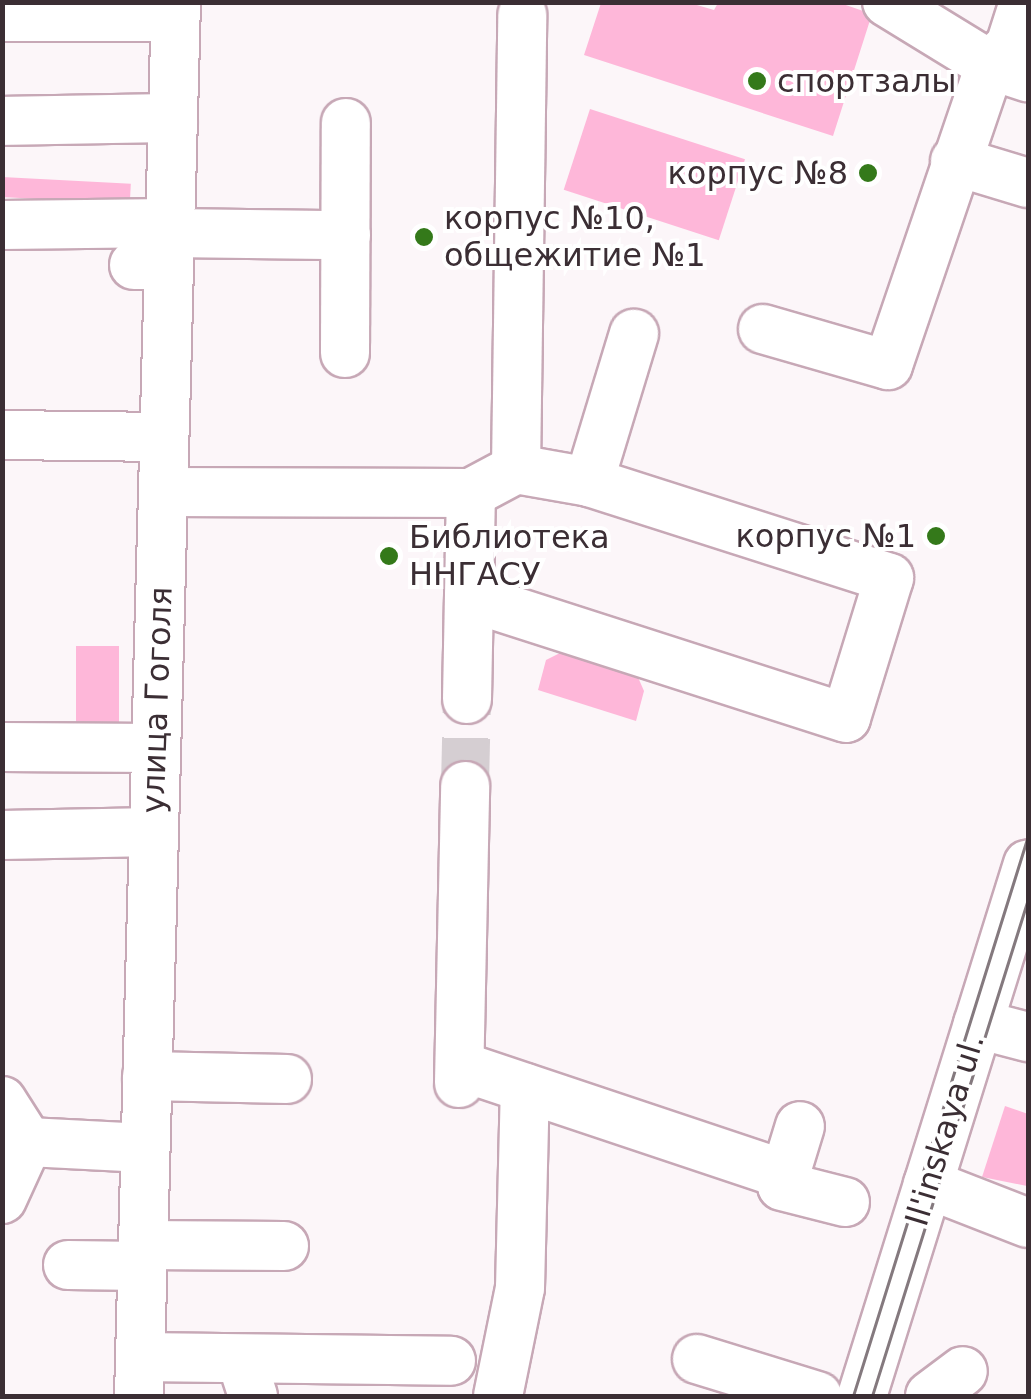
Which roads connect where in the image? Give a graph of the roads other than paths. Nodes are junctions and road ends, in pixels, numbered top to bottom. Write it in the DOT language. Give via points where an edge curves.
graph roads {
  1 [pos="887,2"];
  2 [pos="1024,2"];
  3 [pos="176,10"];
  4 [pos="522,15"];
  5 [pos="2,18"];
  6 [pos="1009,71"];
  7 [pos="172,118"];
  8 [pos="2,121"];
  9 [pos="346,123"];
  10 [pos="955,160"];
  11 [pos="1028,184"];
  12 [pos="2,226"];
  13 [pos="170,228"];
  14 [pos="346,235"];
  15 [pos="134,265"];
  16 [pos="763,330"];
  17 [pos="634,334"];
  18 [pos="345,353"];
  19 [pos="2,434"];
  20 [pos="164,437"];
  21 [pos="516,469"];
  22 [pos="589,482"];
  23 [pos="163,492"];
  24 [pos="470,493"];
  25 [pos="469,598"];
  26 [pos="467,699"];
  27 [pos="2,747"];
  28 [pos="156,748"];
  29 [pos="465,786"];
  30 [pos="154,832"];
  31 [pos="2,835"];
  32 [pos="1028,864"];
  33 [pos="1019,927"];
  34 [pos="978,1024"];
  35 [pos="1028,1037"];
  36 [pos="147,1076"];
  37 [pos="287,1079"];
  38 [pos="525,1088"];
  39 [pos="2,1100"];
  40 [pos="800,1126"];
  41 [pos="28,1142"];
  42 [pos="145,1148"];
  43 [pos="785,1175"];
  44 [pos="928,1184"];
  45 [pos="2,1199"];
  46 [pos="845,1202"];
  47 [pos="1028,1223"];
  48 [pos="284,1246"];
  49 [pos="142,1255"];
  50 [pos="68,1265"];
  51 [pos="698,1358"];
  52 [pos="452,1362"];
  53 [pos="139,1377"];
  54 [pos="247,1378"];
  55 [pos="873,1393"];
  56 [pos="498,1396"];
  57 [pos="817,1396"];
  1 -- 6 [label="street"];
  2 -- 6 [label="street"];
  3 -- 5 [label="street"];
  3 -- 7 [label="street, улица Гоголя"];
  4 -- 21 [label="street"];
  6 -- 10 [label="street"];
  7 -- 8 [label="street"];
  7 -- 13 [label="street, улица Гоголя"];
  9 -- 14 [label="street"];
  10 -- 11 [label="street"];
  10 -- 16 [label="street" via="888,365"];
  12 -- 13 [label="street"];
  13 -- 14 [label="street"];
  13 -- 15 [label="street" via="150,265"];
  13 -- 20 [label="street, улица Гоголя"];
  14 -- 18 [label="street"];
  17 -- 22 [label="street"];
  19 -- 20 [label="street"];
  20 -- 23 [label="street, улица Гоголя"];
  21 -- 22 [label="street"];
  21 -- 24 [label="street"];
  22 -- 25 [label="street" via="889,578 846,718"];
  23 -- 24 [label="street"];
  23 -- 28 [label="street, улица Гоголя"];
  24 -- 25 [label="street"];
  25 -- 26 [label="street"];
  27 -- 28 [label="street"];
  28 -- 30 [label="street, улица Гоголя"];
  29 -- 38 [label="street" via="459,1075"];
  30 -- 31 [label="street"];
  30 -- 36 [label="street, улица Гоголя"];
  32 -- 33 [label="street, Il'inskaya ul."];
  33 -- 34 [label="street, Il'inskaya ul."];
  34 -- 35 [label="street"];
  34 -- 44 [label="street, Il'inskaya ul."];
  36 -- 37 [label="street"];
  36 -- 42 [label="street, улица Гоголя"];
  38 -- 43 [label="street"];
  38 -- 56 [label="street" via="520,1288"];
  39 -- 41 [label="street"];
  40 -- 43 [label="street"];
  41 -- 42 [label="street"];
  41 -- 45 [label="street"];
  42 -- 49 [label="street, улица Гоголя"];
  43 -- 46 [label="street" via="782,1186"];
  44 -- 47 [label="street"];
  44 -- 55 [label="street, Il'inskaya ul."];
  48 -- 49 [label="street"];
  49 -- 50 [label="street"];
  49 -- 53 [label="street, улица Гоголя"];
  51 -- 57 [label="street"];
  52 -- 54 [label="street"];
  53 -- 54 [label="street"];
}
